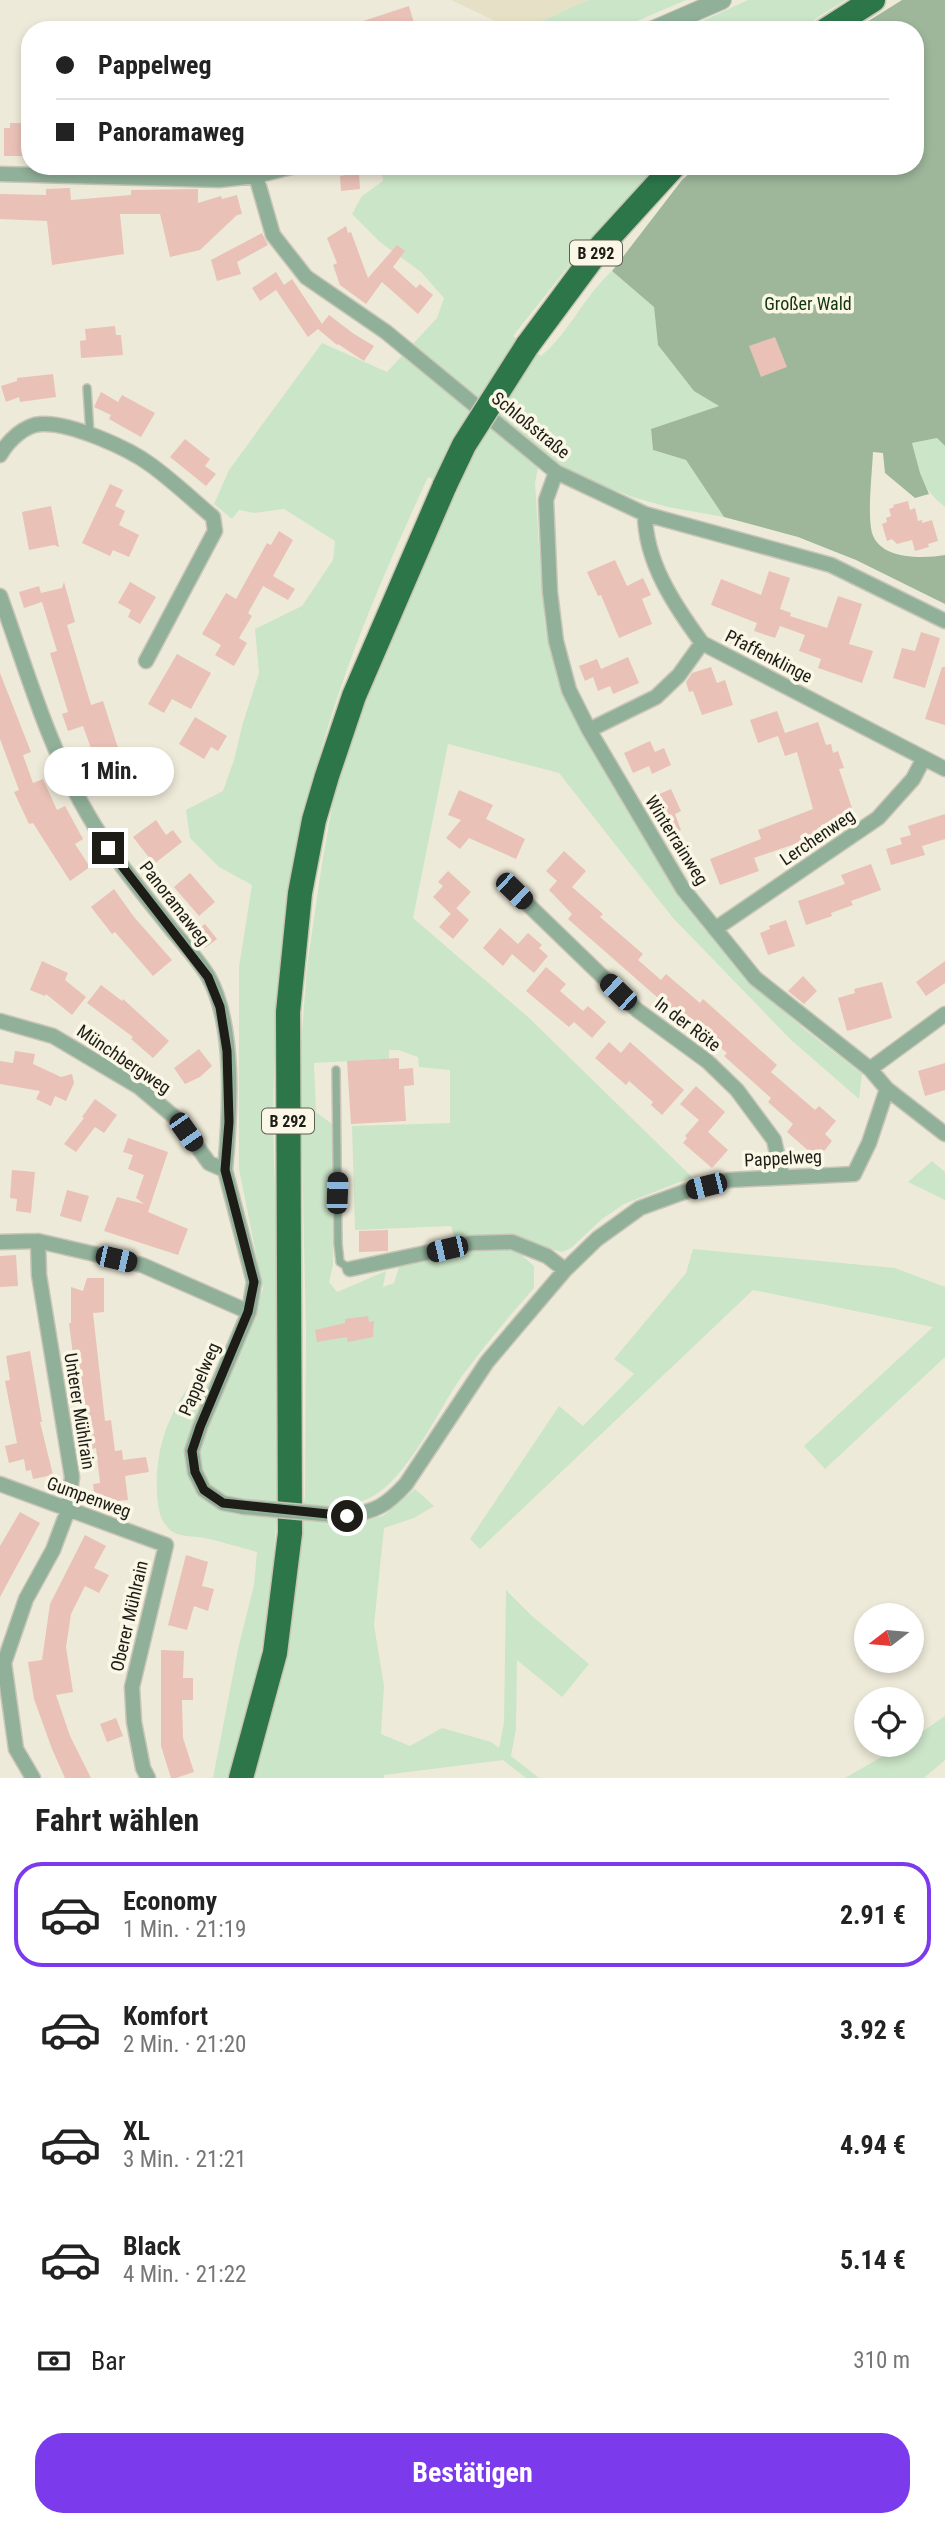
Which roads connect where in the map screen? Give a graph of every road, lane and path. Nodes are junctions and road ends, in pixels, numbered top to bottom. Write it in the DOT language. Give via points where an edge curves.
graph roads {
  1 [pos="722,0"];
  2 [pos="873,0"];
  3 [pos="674,21"];
  4 [pos="840,21"];
  5 [pos="0,174"];
  6 [pos="21,175"];
  7 [pos="36,175"];
  8 [pos="260,175"];
  9 [pos="666,175"];
  10 [pos="256,176"];
  11 [pos="87,388"];
  12 [pos="90,435"];
  13 [pos="0,455"];
  14 [pos="556,472"];
  15 [pos="645,514"];
  16 [pos="0,596"];
  17 [pos="945,621"];
  18 [pos="702,643"];
  19 [pos="146,661"];
  20 [pos="589,730"];
  21 [pos="924,758"];
  22 [pos="945,769"];
  23 [pos="514,891"];
  24 [pos="715,929"];
  25 [pos="945,1014"];
  26 [pos="0,1021"];
  27 [pos="870,1069"];
  28 [pos="336,1070"];
  29 [pos="887,1089"];
  30 [pos="945,1134"];
  31 [pos="225,1170"];
  32 [pos="782,1176"];
  33 [pos="38,1241"];
  34 [pos="0,1242"];
  35 [pos="350,1269"];
  36 [pos="565,1270"];
  37 [pos="248,1312"];
  38 [pos="0,1484"];
  39 [pos="68,1510"];
  40 [pos="166,1545"];
  41 [pos="33,1778"];
  42 [pos="148,1778"];
  43 [pos="241,1778"];
  1 -- 3 [label="street"];
  2 -- 4 [label="highway"];
  5 -- 6 [label="street"];
  7 -- 10 [label="street" via="219,180"];
  8 -- 10 [label="street"];
  9 -- 43 [label="highway, B 292, bridge" via="602,245 527,346 464,445 354,696 324,787 300,892 288,1012 290,1533 275,1653"];
  10 -- 14 [label="street, Schloßstraße" via="273,235 306,277 386,332"];
  11 -- 12 [label="lane"];
  12 -- 13 [label="street" via="41,424 24,430"];
  12 -- 19 [label="street" via="150,464 213,517 215,531"];
  14 -- 15 [label="street, Schloßstraße"];
  14 -- 20 [label="street, Winterrainweg" via="546,500 556,641 569,690"];
  15 -- 17 [label="street, Schloßstraße" via="831,565"];
  15 -- 18 [label="street, Pfaffenklinge" via="651,556"];
  16 -- 31 [label="street, Panoramaweg" via="59,755 86,812 108,848 208,977 216,997 227,1051"];
  18 -- 20 [label="street" via="656,698"];
  18 -- 21 [label="street, Pfaffenklinge"];
  20 -- 24 [label="street, Winterrainweg" via="683,889"];
  21 -- 22 [label="street, Pfaffenklinge"];
  21 -- 24 [label="street, Lerchenweg" via="913,779 878,818"];
  23 -- 32 [label="street, In der Röte" via="638,1010 737,1090 774,1140"];
  24 -- 27 [label="street, Winterrainweg" via="755,978"];
  25 -- 27 [label="street"];
  26 -- 31 [label="street, Münchbergweg" via="53,1036 139,1087 178,1120 209,1163"];
  27 -- 29 [label="street, Winterrainweg"];
  28 -- 35 [label="lane" via="338,1244 340,1262"];
  29 -- 30 [label="street, Winterrainweg"];
  29 -- 32 [label="street, Pappelweg" via="854,1174"];
  31 -- 37 [label="street" via="254,1282"];
  32 -- 36 [label="street, Pappelweg" via="729,1180 640,1208 597,1239"];
  33 -- 34 [label="street"];
  33 -- 37 [label="street" via="142,1265"];
  33 -- 39 [label="street, Unterer Mühlrain" via="39,1275 72,1477"];
  35 -- 36 [label="street" via="472,1243 512,1242 547,1256"];
  36 -- 37 [label="street, Pappelweg, bridge" via="487,1362 391,1502 347,1516 223,1503 204,1490 195,1472 192,1451"];
  38 -- 39 [label="street, Gumpenweg"];
  39 -- 40 [label="street, Gumpenweg"];
  39 -- 41 [label="street, Unterer Mühlrain" via="53,1550 26,1599 4,1662 16,1749"];
  40 -- 42 [label="street, Oberer Mühlrain" via="132,1687 134,1721"];
}
